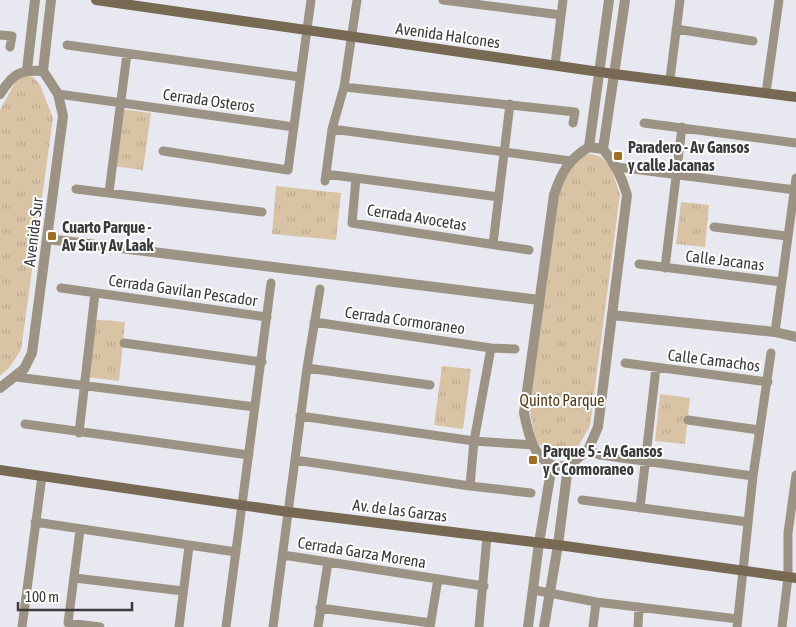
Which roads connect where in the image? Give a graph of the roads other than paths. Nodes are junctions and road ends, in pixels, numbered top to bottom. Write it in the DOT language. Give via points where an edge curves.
graph roads {
  1 [pos="35,0"];
  2 [pos="51,0"];
  3 [pos="103,0"];
  4 [pos="311,0"];
  5 [pos="357,0"];
  6 [pos="448,0"];
  7 [pos="563,0"];
  8 [pos="608,0"];
  9 [pos="625,0"];
  10 [pos="680,0"];
  11 [pos="779,0"];
  12 [pos="561,15"];
  13 [pos="676,29"];
  14 [pos="307,31"];
  15 [pos="0,35"];
  16 [pos="351,36"];
  17 [pos="753,41"];
  18 [pos="67,45"];
  19 [pos="10,47"];
  20 [pos="127,54"];
  21 [pos="555,65"];
  22 [pos="27,70"];
  23 [pos="43,71"];
  24 [pos="599,71"];
  25 [pos="614,74"];
  26 [pos="300,77"];
  27 [pos="670,79"];
  28 [pos="344,86"];
  29 [pos="2,88"];
  30 [pos="766,93"];
  31 [pos="63,95"];
  32 [pos="796,97"];
  33 [pos="120,102"];
  34 [pos="510,104"];
  35 [pos="573,123"];
  36 [pos="644,123"];
  37 [pos="294,127"];
  38 [pos="682,127"];
  39 [pos="332,129"];
  40 [pos="796,143"];
  41 [pos="589,147"];
  42 [pos="603,149"];
  43 [pos="163,151"];
  44 [pos="504,151"];
  45 [pos="571,160"];
  46 [pos="617,167"];
  47 [pos="676,175"];
  48 [pos="356,178"];
  49 [pos="796,178"];
  50 [pos="76,189"];
  51 [pos="795,190"];
  52 [pos="109,192"];
  53 [pos="499,197"];
  54 [pos="262,212"];
  55 [pos="714,227"];
  56 [pos="787,236"];
  57 [pos="48,239"];
  58 [pos="493,244"];
  59 [pos="529,250"];
  60 [pos="639,264"];
  61 [pos="665,268"];
  62 [pos="782,282"];
  63 [pos="271,283"];
  64 [pos="61,288"];
  65 [pos="320,289"];
  66 [pos="95,293"];
  67 [pos="539,300"];
  68 [pos="612,315"];
  69 [pos="267,317"];
  70 [pos="314,322"];
  71 [pos="775,332"];
  72 [pos="796,337"];
  73 [pos="124,343"];
  74 [pos="491,348"];
  75 [pos="515,349"];
  76 [pos="771,353"];
  77 [pos="262,362"];
  78 [pos="625,363"];
  79 [pos="306,368"];
  80 [pos="656,368"];
  81 [pos="16,377"];
  82 [pos="768,382"];
  83 [pos="83,384"];
  84 [pos="430,384"];
  85 [pos="0,388"];
  86 [pos="254,407"];
  87 [pos="300,416"];
  88 [pos="688,420"];
  89 [pos="25,424"];
  90 [pos="759,430"];
  91 [pos="79,433"];
  92 [pos="474,441"];
  93 [pos="533,445"];
  94 [pos="588,450"];
  95 [pos="249,455"];
  96 [pos="295,460"];
  97 [pos="644,462"];
  98 [pos="552,466"];
  99 [pos="568,466"];
  100 [pos="0,470"];
  101 [pos="796,475"];
  102 [pos="42,476"];
  103 [pos="753,476"];
  104 [pos="795,485"];
  105 [pos="470,486"];
  106 [pos="531,493"];
  107 [pos="242,499"];
  108 [pos="582,500"];
  109 [pos="640,508"];
  110 [pos="288,515"];
  111 [pos="35,522"];
  112 [pos="748,522"];
  113 [pos="80,530"];
  114 [pos="792,534"];
  115 [pos="488,541"];
  116 [pos="539,543"];
  117 [pos="558,545"];
  118 [pos="189,546"];
  119 [pos="236,552"];
  120 [pos="282,555"];
  121 [pos="328,562"];
  122 [pos="743,571"];
  123 [pos="75,578"];
  124 [pos="792,578"];
  125 [pos="438,579"];
  126 [pos="484,586"];
  127 [pos="534,590"];
  128 [pos="183,591"];
  129 [pos="550,594"];
  130 [pos="596,602"];
  131 [pos="639,606"];
  132 [pos="320,608"];
  133 [pos="737,623"];
  134 [pos="430,625"];
  135 [pos="22,627"];
  136 [pos="100,627"];
  137 [pos="179,627"];
  138 [pos="226,627"];
  139 [pos="273,627"];
  140 [pos="318,627"];
  141 [pos="479,627"];
  142 [pos="528,627"];
  143 [pos="544,627"];
  144 [pos="593,627"];
  145 [pos="638,627"];
  146 [pos="782,627"];
  1 -- 22 [label="street"];
  2 -- 23 [label="street"];
  3 -- 14 [label="main road, Avenida Halcones"];
  4 -- 14 [label="street"];
  5 -- 16 [label="street, Cerrada Avocetas"];
  6 -- 12 [label="street"];
  7 -- 12 [label="street"];
  8 -- 24 [label="street"];
  9 -- 25 [label="street"];
  10 -- 13 [label="street"];
  11 -- 30 [label="street"];
  12 -- 21 [label="street"];
  13 -- 17 [label="street"];
  13 -- 27 [label="street"];
  14 -- 16 [label="main road, Avenida Halcones"];
  14 -- 26 [label="street"];
  15 -- 19 [label="street" via="12,36"];
  16 -- 21 [label="main road, Avenida Halcones"];
  16 -- 28 [label="street, Cerrada Avocetas"];
  18 -- 20 [label="street"];
  20 -- 26 [label="street"];
  20 -- 33 [label="street"];
  21 -- 24 [label="main road, Avenida Halcones"];
  22 -- 23 [label="street"];
  22 -- 29 [label="street"];
  23 -- 31 [label="street, Avenida Sur"];
  24 -- 25 [label="main road, Avenida Halcones"];
  24 -- 41 [label="street"];
  25 -- 27 [label="main road, Avenida Halcones"];
  25 -- 42 [label="street"];
  26 -- 37 [label="street"];
  27 -- 30 [label="main road, Avenida Halcones"];
  28 -- 34 [label="street"];
  28 -- 39 [label="street, Cerrada Avocetas"];
  30 -- 32 [label="main road, Avenida Halcones"];
  31 -- 33 [label="street, Cerrada Osteros"];
  31 -- 57 [label="street, Avenida Sur"];
  33 -- 37 [label="street, Cerrada Osteros"];
  33 -- 52 [label="street"];
  34 -- 35 [label="street" via="575,112"];
  34 -- 44 [label="street"];
  36 -- 38 [label="street"];
  37 -- 43 [label="street" via="288,170"];
  38 -- 40 [label="street"];
  38 -- 47 [label="street, Calle Jacanas"];
  39 -- 44 [label="street"];
  39 -- 48 [label="street, Cerrada Avocetas" via="325,178"];
  41 -- 42 [label="street"];
  41 -- 45 [label="street"];
  42 -- 46 [label="street"];
  44 -- 45 [label="street"];
  44 -- 53 [label="street"];
  45 -- 67 [label="street" via="561,174 554,195"];
  46 -- 47 [label="street"];
  46 -- 68 [label="street" via="627,195"];
  47 -- 51 [label="street"];
  47 -- 61 [label="street, Calle Jacanas"];
  48 -- 53 [label="street, Cerrada Avocetas"];
  48 -- 58 [label="street, Cerrada Avocetas" via="352,222"];
  49 -- 51 [label="street, Calle Jacanas"];
  50 -- 52 [label="street"];
  51 -- 56 [label="street, Calle Jacanas"];
  52 -- 54 [label="street"];
  53 -- 58 [label="street"];
  55 -- 56 [label="street, Calle Jacanas"];
  56 -- 62 [label="street, Calle Jacanas"];
  57 -- 67 [label="street"];
  57 -- 81 [label="street, Avenida Sur" via="32,353"];
  58 -- 59 [label="street, Cerrada Avocetas"];
  60 -- 61 [label="street, Calle Jacanas"];
  61 -- 62 [label="street, Calle Jacanas"];
  62 -- 71 [label="street, Calle Jacanas"];
  63 -- 69 [label="street, Cerrada Gavilan Pescador"];
  64 -- 66 [label="street, Cerrada Gavilan Pescador"];
  65 -- 70 [label="street"];
  66 -- 69 [label="street, Cerrada Gavilan Pescador"];
  66 -- 83 [label="street, Cerrada Gavilan Pescador"];
  67 -- 93 [label="street" via="524,413"];
  68 -- 71 [label="street"];
  68 -- 94 [label="street" via="598,427"];
  69 -- 77 [label="street, Cerrada Gavilan Pescador"];
  70 -- 74 [label="street, Cerrada Cormoraneo"];
  70 -- 79 [label="street"];
  71 -- 72 [label="street"];
  73 -- 77 [label="street"];
  74 -- 75 [label="street, Cerrada Cormoraneo"];
  74 -- 92 [label="street"];
  76 -- 82 [label="street"];
  77 -- 86 [label="street, Cerrada Gavilan Pescador"];
  78 -- 80 [label="street, Calle Camachos"];
  79 -- 84 [label="street"];
  79 -- 87 [label="street"];
  80 -- 82 [label="street, Calle Camachos"];
  80 -- 97 [label="street, Calle Camachos"];
  81 -- 83 [label="street"];
  81 -- 85 [label="street, Avenida Sur"];
  82 -- 90 [label="street"];
  83 -- 86 [label="street"];
  83 -- 91 [label="street, Cerrada Gavilan Pescador"];
  86 -- 95 [label="street, Cerrada Gavilan Pescador"];
  87 -- 92 [label="street"];
  87 -- 96 [label="street"];
  88 -- 90 [label="street"];
  89 -- 91 [label="street"];
  90 -- 103 [label="street"];
  91 -- 95 [label="street"];
  92 -- 93 [label="street"];
  92 -- 105 [label="street"];
  93 -- 98 [label="street"];
  94 -- 97 [label="street"];
  94 -- 99 [label="street"];
  95 -- 107 [label="street, Cerrada Gavilan Pescador"];
  96 -- 105 [label="street"];
  96 -- 110 [label="street"];
  97 -- 103 [label="street"];
  97 -- 109 [label="street, Calle Camachos"];
  98 -- 99 [label="street"];
  98 -- 116 [label="street"];
  99 -- 117 [label="street"];
  100 -- 102 [label="main road, Av. de las Garzas"];
  101 -- 104 [label="street"];
  102 -- 107 [label="main road, Av. de las Garzas"];
  102 -- 111 [label="street"];
  103 -- 112 [label="street"];
  104 -- 114 [label="street"];
  105 -- 106 [label="street"];
  107 -- 110 [label="main road, Av. de las Garzas"];
  107 -- 119 [label="street, Cerrada Gavilan Pescador"];
  108 -- 109 [label="street"];
  109 -- 112 [label="street"];
  110 -- 115 [label="main road, Av. de las Garzas"];
  110 -- 120 [label="street, Cerrada Garza Morena"];
  111 -- 113 [label="street"];
  111 -- 135 [label="street"];
  112 -- 122 [label="street"];
  113 -- 118 [label="street"];
  113 -- 123 [label="street"];
  114 -- 124 [label="street"];
  115 -- 116 [label="main road, Av. de las Garzas"];
  115 -- 126 [label="street"];
  116 -- 117 [label="main road, Av. de las Garzas"];
  116 -- 127 [label="street"];
  117 -- 122 [label="main road, Av. de las Garzas"];
  117 -- 129 [label="street"];
  118 -- 119 [label="street"];
  118 -- 128 [label="street"];
  119 -- 138 [label="street, Cerrada Gavilan Pescador"];
  120 -- 121 [label="street, Cerrada Garza Morena"];
  120 -- 139 [label="street, Cerrada Garza Morena"];
  121 -- 125 [label="street, Cerrada Garza Morena"];
  121 -- 132 [label="street"];
  122 -- 124 [label="main road, Av. de las Garzas"];
  122 -- 133 [label="street"];
  123 -- 128 [label="street"];
  123 -- 136 [label="street" via="68,623"];
  124 -- 146 [label="street" via="787,589"];
  125 -- 126 [label="street, Cerrada Garza Morena"];
  125 -- 134 [label="street, Cerrada Garza Morena"];
  126 -- 141 [label="street"];
  127 -- 129 [label="street"];
  127 -- 142 [label="street"];
  128 -- 137 [label="street"];
  129 -- 130 [label="street"];
  129 -- 143 [label="street"];
  130 -- 131 [label="street"];
  130 -- 144 [label="street"];
  131 -- 133 [label="street"];
  131 -- 145 [label="street"];
  132 -- 134 [label="street, Cerrada Garza Morena"];
  132 -- 140 [label="street"];
}
